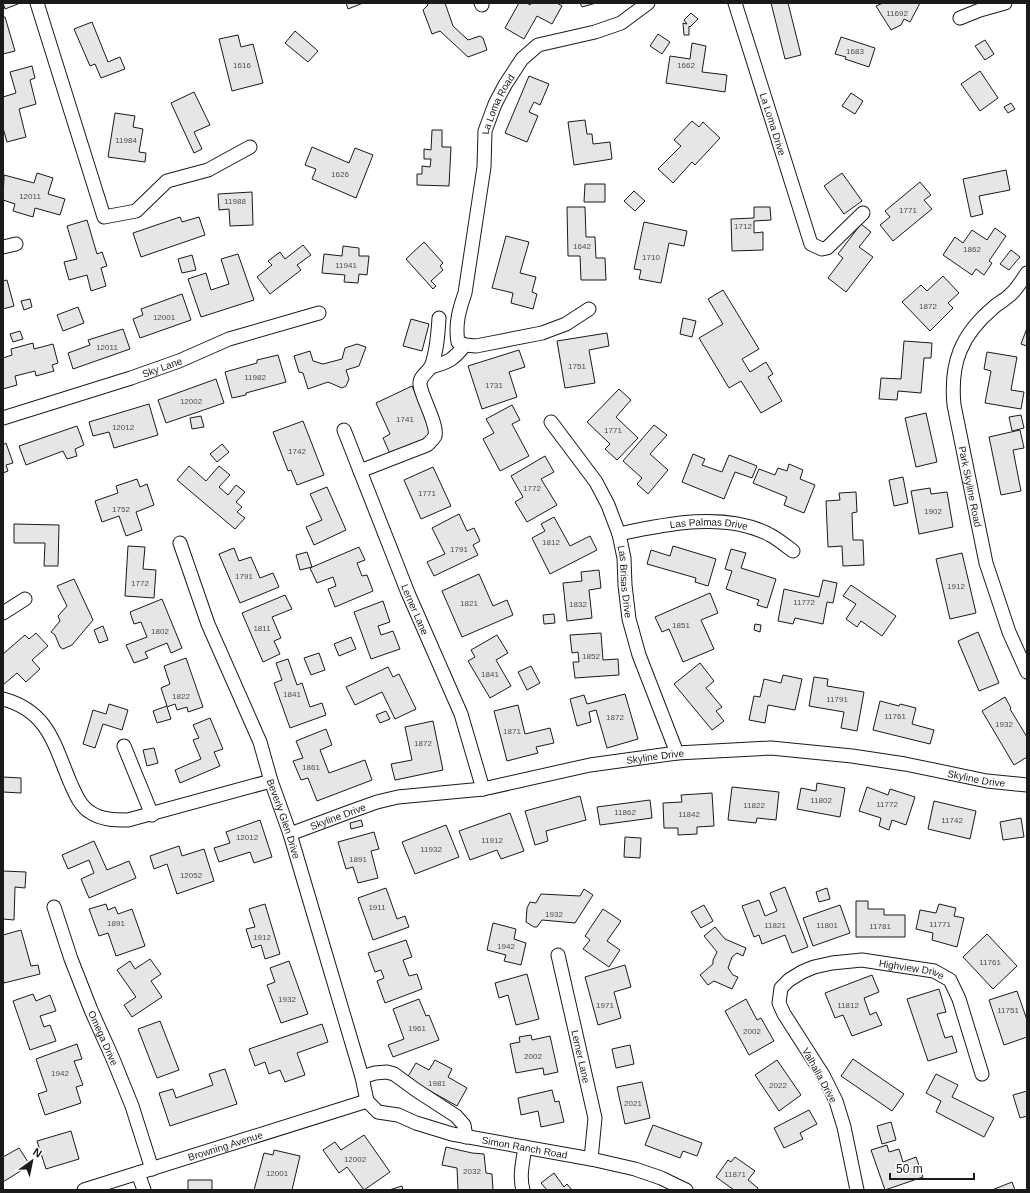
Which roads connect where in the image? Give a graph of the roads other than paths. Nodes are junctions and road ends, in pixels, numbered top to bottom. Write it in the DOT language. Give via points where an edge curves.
graph roads {
  1 [pos="37,3"];
  2 [pos="648,3"];
  3 [pos="735,3"];
  4 [pos="1005,3"];
  5 [pos="960,18"];
  6 [pos="250,147"];
  7 [pos="863,213"];
  8 [pos="16,244"];
  9 [pos="3,248"];
  10 [pos="1027,273"];
  11 [pos="590,308"];
  12 [pos="319,313"];
  13 [pos="439,318"];
  14 [pos="465,345"];
  15 [pos="431,367"];
  16 [pos="3,418"];
  17 [pos="551,422"];
  18 [pos="344,430"];
  19 [pos="360,471"];
  20 [pos="619,534"];
  21 [pos="180,543"];
  22 [pos="793,551"];
  23 [pos="25,599"];
  24 [pos="3,613"];
  25 [pos="1027,672"];
  26 [pos="3,699"];
  27 [pos="124,746"];
  28 [pos="677,753"];
  29 [pos="271,781"];
  30 [pos="1027,785"];
  31 [pos="483,789"];
  32 [pos="152,815"];
  33 [pos="290,834"];
  34 [pos="54,907"];
  35 [pos="558,955"];
  36 [pos="781,988"];
  37 [pos="982,1074"];
  38 [pos="362,1077"];
  39 [pos="367,1101"];
  40 [pos="466,1137"];
  41 [pos="526,1147"];
  42 [pos="591,1159"];
  43 [pos="152,1169"];
  44 [pos="138,1173"];
  45 [pos="84,1190"];
  46 [pos="144,1190"];
  47 [pos="523,1190"];
  48 [pos="686,1190"];
  49 [pos="857,1190"];
  1 -- 6 [label="street" via="104,217 136,211 167,182 208,170"];
  2 -- 14 [label="street, La Loma Road" via="621,23 595,32 538,45 522,59 494,104 485,131 484,167 465,293 456,331 458,342"];
  3 -- 7 [label="street, La Loma Drive" via="811,244 822,249 827,248"];
  4 -- 5 [label="street"];
  8 -- 9 [label="street"];
  10 -- 25 [label="street, Park Skyline Road" via="1010,295 974,326 961,346 953,372 952,388 986,563"];
  11 -- 14 [label="street" via="566,324 542,333 476,346"];
  12 -- 16 [label="street, Sky Lane" via="229,339 131,378"];
  13 -- 15 [label="street"];
  14 -- 15 [label="street" via="448,362"];
  15 -- 19 [label="street" via="422,376 420,383 435,431 433,441"];
  17 -- 20 [label="street, Las Brisas Drive" via="596,482"];
  18 -- 19 [label="street, Lerner Lane"];
  19 -- 31 [label="street, Lerner Lane" via="408,593 461,714"];
  20 -- 22 [label="street, Las Palmas Drive" via="684,523 742,525 771,535"];
  20 -- 28 [label="street, Las Brisas Drive" via="624,558 629,619 639,655"];
  21 -- 29 [label="street, Beverly Glen Drive" via="208,624 260,742"];
  23 -- 24 [label="street"];
  26 -- 32 [label="street" via="24,707 44,726 54,741 74,792 90,813 115,820"];
  27 -- 32 [label="street"];
  28 -- 30 [label="street, Skyline Drive" via="771,748 852,756 905,764 986,782"];
  28 -- 31 [label="street, Skyline Drive" via="590,765"];
  29 -- 32 [label="street"];
  29 -- 33 [label="street, Beverly Glen Drive"];
  31 -- 33 [label="street, Skyline Drive" via="398,797"];
  33 -- 38 [label="street, Beverly Glen Drive"];
  34 -- 43 [label="street, Omega Drive" via="71,959 132,1106"];
  35 -- 42 [label="street, Lerner Lane" via="595,1118"];
  36 -- 37 [label="street, Highview Drive" via="802,972 846,961 862,960 934,971 950,980 959,999"];
  36 -- 49 [label="street, Valhalla Drive" via="779,1003 784,1014 836,1101"];
  38 -- 39 [label="street, Beverly Glen Drive"];
  38 -- 40 [label="street" via="375,1073 394,1074 456,1116 464,1125"];
  39 -- 40 [label="street, Simon Ranch Road" via="378,1112 398,1115 416,1123"];
  39 -- 43 [label="street, Browning Avenue"];
  40 -- 41 [label="street, Simon Ranch Road"];
  41 -- 42 [label="street, Simon Ranch Road"];
  41 -- 47 [label="street" via="521,1172"];
  42 -- 48 [label="street, Simon Ranch Road" via="635,1169"];
  43 -- 44 [label="street, Browning Avenue"];
  44 -- 45 [label="street, Browning Avenue"];
  44 -- 46 [label="street"];
}
